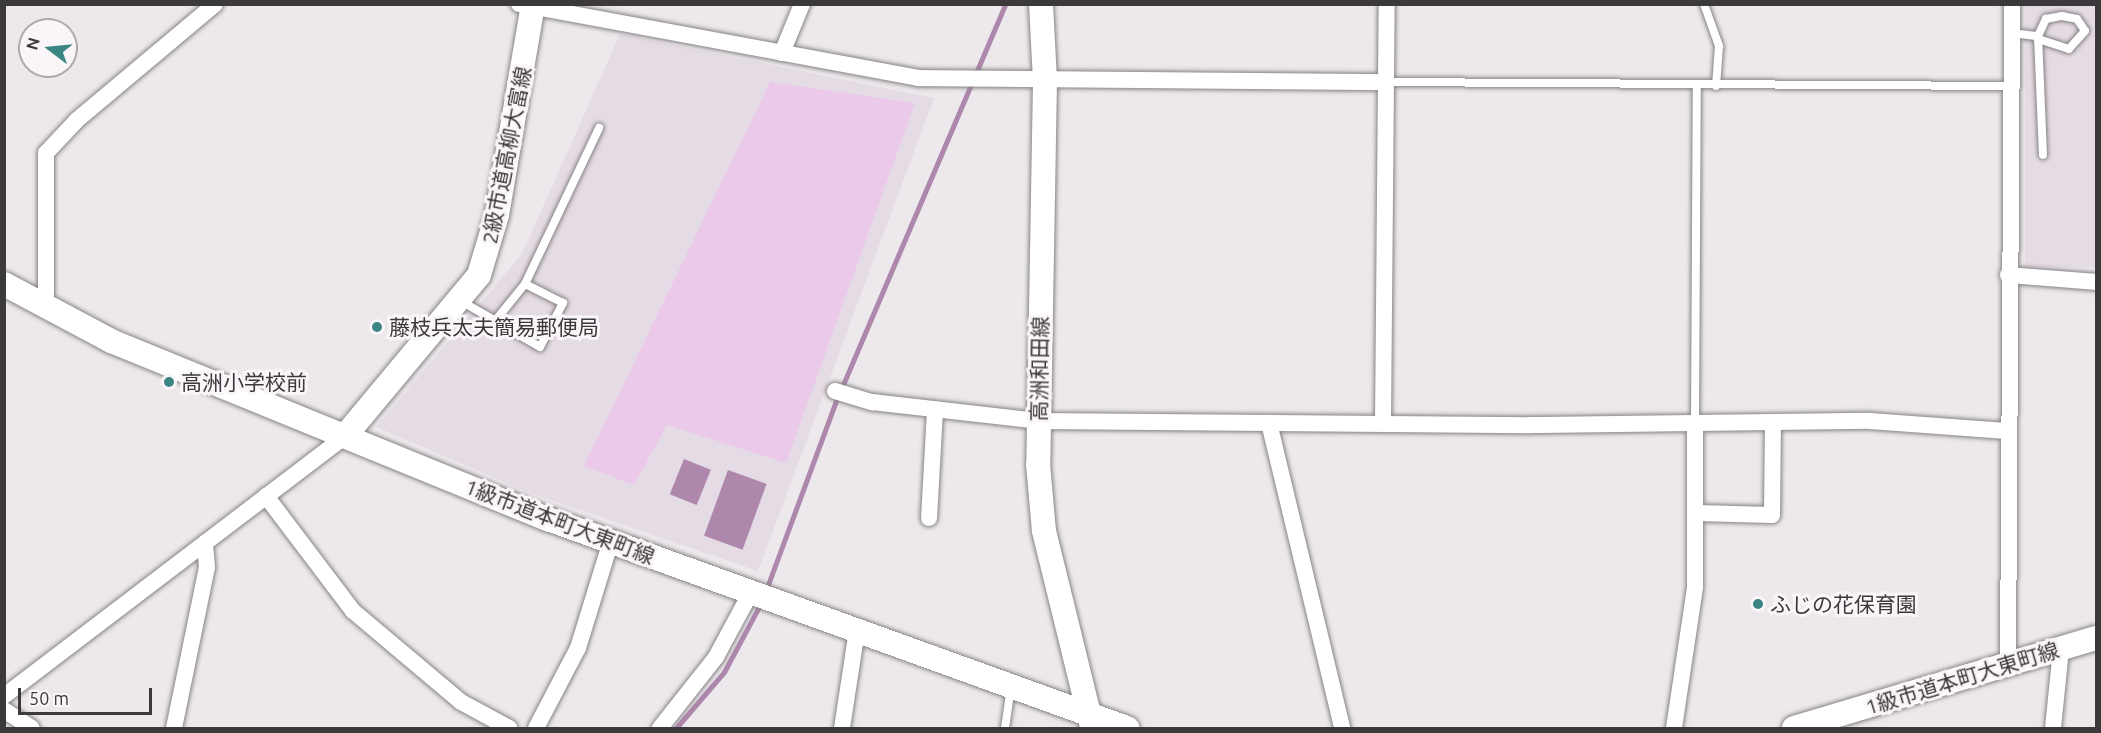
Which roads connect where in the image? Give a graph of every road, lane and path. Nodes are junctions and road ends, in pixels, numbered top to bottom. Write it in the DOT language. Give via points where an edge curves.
graph roads {
  1 [pos="215,4"];
  2 [pos="802,4"];
  3 [pos="1041,4"];
  4 [pos="1387,4"];
  5 [pos="1704,4"];
  6 [pos="2012,4"];
  7 [pos="528,5"];
  8 [pos="2012,33"];
  9 [pos="2038,38"];
  10 [pos="782,52"];
  11 [pos="1045,80"];
  12 [pos="1387,82"];
  13 [pos="1697,86"];
  14 [pos="1716,86"];
  15 [pos="2012,86"];
  16 [pos="599,128"];
  17 [pos="2043,155"];
  18 [pos="2008,274"];
  19 [pos="2097,282"];
  20 [pos="4,284"];
  21 [pos="525,284"];
  22 [pos="460,301"];
  23 [pos="46,305"];
  24 [pos="495,321"];
  25 [pos="835,391"];
  26 [pos="935,409"];
  27 [pos="1038,421"];
  28 [pos="1269,423"];
  29 [pos="1383,423"];
  30 [pos="1695,424"];
  31 [pos="1773,424"];
  32 [pos="2007,431"];
  33 [pos="345,436"];
  34 [pos="267,496"];
  35 [pos="1697,513"];
  36 [pos="929,518"];
  37 [pos="611,541"];
  38 [pos="205,543"];
  39 [pos="751,592"];
  40 [pos="857,630"];
  41 [pos="2097,638"];
  42 [pos="2061,649"];
  43 [pos="2008,664"];
  44 [pos="1012,686"];
  45 [pos="4,696"];
  46 [pos="4,710"];
  47 [pos="1091,722"];
  48 [pos="24,727"];
  49 [pos="174,729"];
  50 [pos="509,729"];
  51 [pos="536,729"];
  52 [pos="660,729"];
  53 [pos="842,729"];
  54 [pos="1005,729"];
  55 [pos="1127,729"];
  56 [pos="1342,729"];
  57 [pos="1674,729"];
  58 [pos="1794,729"];
  59 [pos="2053,729"];
  1 -- 23 [label="street" via="77,120 46,153"];
  2 -- 10 [label="street"];
  3 -- 11 [label="street, 高洲和田線"];
  4 -- 12 [label="street"];
  5 -- 14 [label="lane" via="1719,46"];
  6 -- 8 [label="street"];
  7 -- 10 [label="street"];
  7 -- 22 [label="street, 2級市道高柳大富線" via="489,249"];
  8 -- 9 [label="lane"];
  8 -- 15 [label="street"];
  9 -- 9 [label="lane" via="2046,19 2062,16 2077,19 2085,31 2069,49"];
  9 -- 17 [label="lane"];
  10 -- 11 [label="street" via="918,78"];
  11 -- 12 [label="street"];
  11 -- 27 [label="street, 高洲和田線"];
  12 -- 13 [label="lane"];
  12 -- 29 [label="street"];
  13 -- 14 [label="lane"];
  13 -- 30 [label="lane"];
  14 -- 15 [label="lane"];
  15 -- 18 [label="street"];
  16 -- 21 [label="lane"];
  18 -- 19 [label="street"];
  18 -- 32 [label="street"];
  20 -- 23 [label="street, 1級市道本町大東町線"];
  21 -- 24 [label="lane"];
  21 -- 24 [label="lane" via="562,303 540,346"];
  22 -- 24 [label="lane"];
  22 -- 33 [label="street, 2級市道高柳大富線"];
  23 -- 33 [label="street, 1級市道本町大東町線" via="111,341"];
  25 -- 26 [label="street"];
  26 -- 27 [label="street"];
  26 -- 36 [label="street"];
  27 -- 28 [label="street"];
  27 -- 47 [label="street, 高洲和田線" via="1044,531"];
  28 -- 29 [label="street"];
  28 -- 56 [label="street"];
  29 -- 30 [label="street"];
  30 -- 31 [label="street"];
  30 -- 35 [label="street"];
  31 -- 32 [label="street" via="1870,421"];
  31 -- 35 [label="street" via="1772,514"];
  32 -- 43 [label="street"];
  33 -- 34 [label="street"];
  33 -- 37 [label="street, 1級市道本町大東町線"];
  34 -- 38 [label="street"];
  34 -- 50 [label="street" via="353,611 461,702"];
  35 -- 57 [label="street" via="1695,587"];
  37 -- 39 [label="street, 1級市道本町大東町線"];
  37 -- 51 [label="street" via="578,648"];
  38 -- 45 [label="street"];
  38 -- 49 [label="street" via="207,567"];
  39 -- 40 [label="street, 1級市道本町大東町線"];
  39 -- 52 [label="street" via="716,657"];
  40 -- 44 [label="street, 1級市道本町大東町線"];
  40 -- 53 [label="street"];
  41 -- 42 [label="street, 1級市道本町大東町線"];
  42 -- 43 [label="street, 1級市道本町大東町線"];
  42 -- 59 [label="street"];
  43 -- 58 [label="street, 1級市道本町大東町線"];
  44 -- 47 [label="street, 1級市道本町大東町線"];
  44 -- 54 [label="lane"];
  46 -- 48 [label="street"];
  47 -- 55 [label="street, 1級市道本町大東町線"];
}
